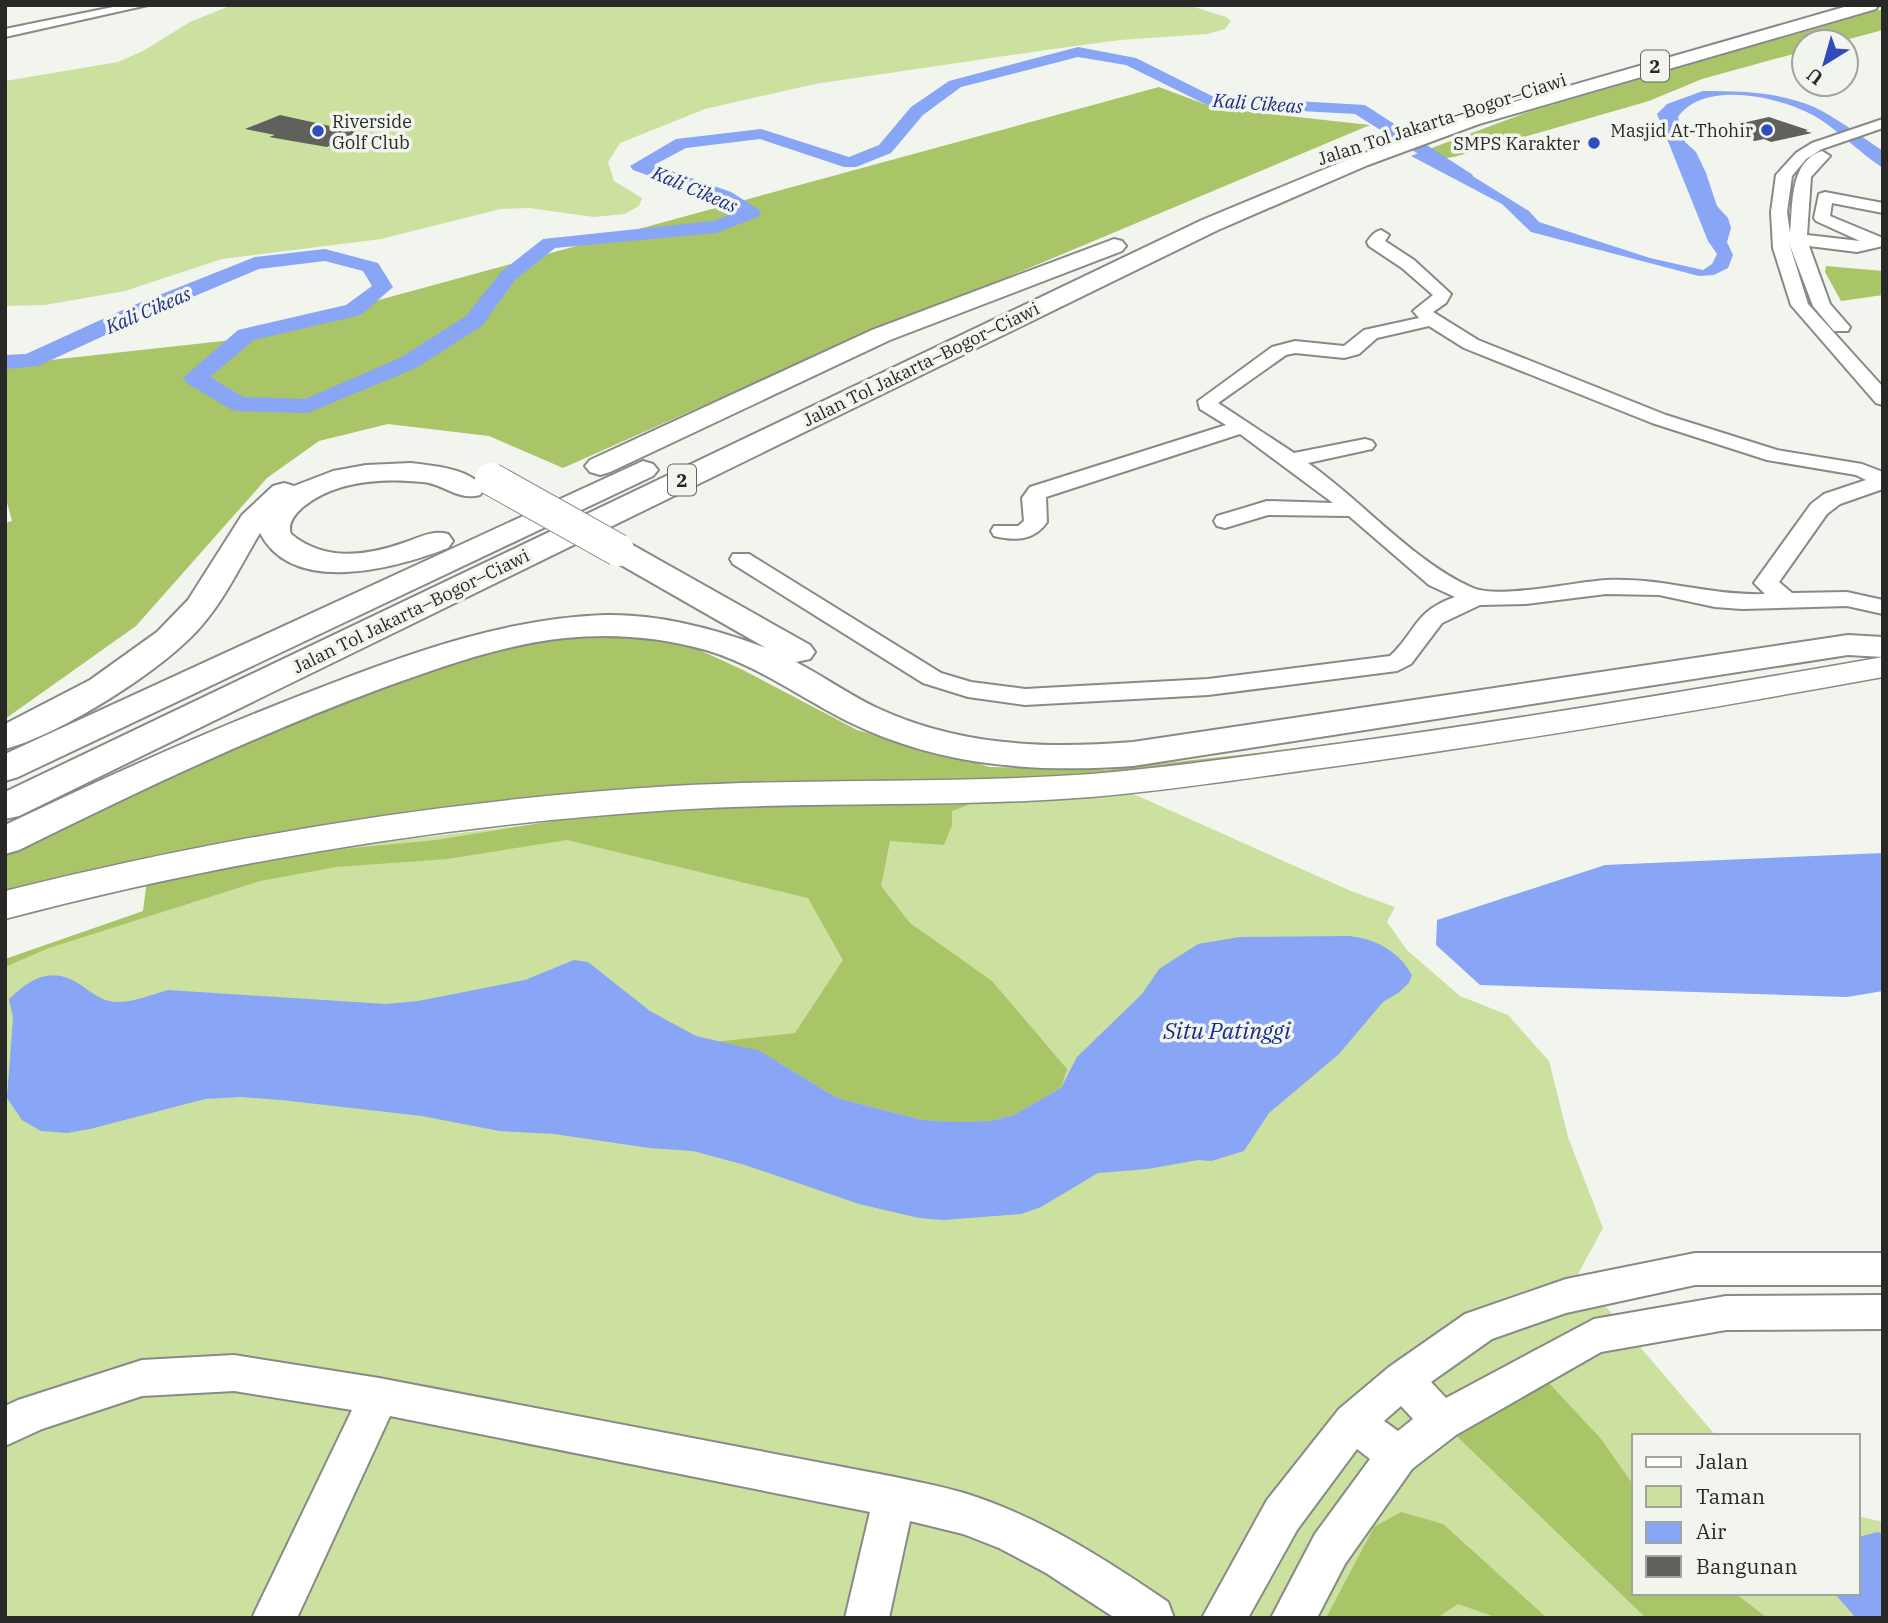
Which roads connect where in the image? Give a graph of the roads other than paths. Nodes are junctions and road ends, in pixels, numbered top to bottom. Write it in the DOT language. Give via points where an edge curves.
graph roads {
  1 [pos="142,5"];
  2 [pos="1828,5"];
  3 [pos="1870,5"];
  4 [pos="5,33"];
  5 [pos="1878,129"];
  6 [pos="1842,141"];
  7 [pos="1352,155"];
  8 [pos="1826,202"];
  9 [pos="1883,208"];
  10 [pos="1779,212"];
  11 [pos="1798,212"];
  12 [pos="1883,220"];
  13 [pos="1381,234"];
  14 [pos="1779,236"];
  15 [pos="1881,238"];
  16 [pos="1135,239"];
  17 [pos="1798,239"];
  18 [pos="1800,305"];
  19 [pos="1822,306"];
  20 [pos="1432,320"];
  21 [pos="1883,373"];
  22 [pos="1883,399"];
  23 [pos="1243,426"];
  24 [pos="1365,444"];
  25 [pos="1291,460"];
  26 [pos="480,484"];
  27 [pos="1355,510"];
  28 [pos="1225,521"];
  29 [pos="1002,531"];
  30 [pos="605,555"];
  31 [pos="741,559"];
  32 [pos="1479,598"];
  33 [pos="1784,599"];
  34 [pos="1883,607"];
  35 [pos="1883,635"];
  36 [pos="1883,647"];
  37 [pos="759,657"];
  38 [pos="1883,667"];
  39 [pos="5,738"];
  40 [pos="5,769"];
  41 [pos="5,807"];
  42 [pos="5,841"];
  43 [pos="5,905"];
  44 [pos="1883,1269"];
  45 [pos="1883,1312"];
  46 [pos="1403,1380"];
  47 [pos="379,1395"];
  48 [pos="1353,1422"];
  49 [pos="1442,1422"];
  50 [pos="5,1427"];
  51 [pos="1398,1455"];
  52 [pos="895,1497"];
  53 [pos="274,1618"];
  54 [pos="867,1618"];
  55 [pos="1152,1618"];
  56 [pos="1224,1618"];
  57 [pos="1293,1618"];
  1 -- 4 [label="street"];
  2 -- 7 [label="highway, Jalan Tol Jakarta–Bogor–Ciawi / 2" via="1420,122"];
  3 -- 7 [label="highway, Jalan Tol Jakarta–Bogor–Ciawi / 2"];
  5 -- 6 [label="street"];
  6 -- 10 [label="street" via="1817,145 1784,175"];
  6 -- 11 [label="street" via="1803,176"];
  7 -- 16 [label="highway, Jalan Tol Jakarta–Bogor–Ciawi / 2" via="1273,176"];
  7 -- 41 [label="highway, Jalan Tol Jakarta–Bogor–Ciawi / 2"];
  8 -- 9 [label="street"];
  8 -- 12 [label="street"];
  8 -- 15 [label="street"];
  10 -- 11 [label="street"];
  10 -- 14 [label="street"];
  11 -- 17 [label="street"];
  13 -- 20 [label="street" via="1375,242 1442,294 1422,311"];
  14 -- 17 [label="street"];
  14 -- 18 [label="street"];
  15 -- 17 [label="street" via="1857,247"];
  16 -- 26 [label="highway" via="881,335 411,552 354,564 323,561 288,548 274,532 274,524 294,500 338,478 411,472"];
  16 -- 40 [label="highway, Jalan Tol Jakarta–Bogor–Ciawi / 2"];
  17 -- 19 [label="street"];
  18 -- 19 [label="street"];
  18 -- 22 [label="street"];
  19 -- 21 [label="street"];
  20 -- 23 [label="street" via="1371,334 1344,352 1295,347 1270,356 1207,403"];
  20 -- 33 [label="street" via="1503,357 1659,419 1774,456 1862,470 1880,479 1819,509 1766,583"];
  23 -- 25 [label="street"];
  23 -- 29 [label="street" via="1038,492 1033,498 1033,526 1017,533"];
  24 -- 25 [label="street"];
  25 -- 27 [label="street"];
  26 -- 30 [label="highway"];
  26 -- 39 [label="highway" via="443,462 382,460 344,467 286,490 263,509 217,583 189,620 159,648 108,684"];
  27 -- 28 [label="street" via="1270,507"];
  27 -- 32 [label="street" via="1437,580"];
  30 -- 35 [label="highway" via="898,705 959,725 1025,736 1070,738 1167,729 1769,637 1815,632"];
  30 -- 37 [label="highway"];
  31 -- 32 [label="street" via="932,678 968,689 1025,697 1208,687 1396,663 1406,656 1427,623 1455,605"];
  32 -- 33 [label="street" via="1606,587 1659,588 1742,603"];
  33 -- 34 [label="street" via="1847,598"];
  36 -- 37 [label="highway" via="1848,645 1133,754 1072,759 972,752 924,740 872,720"];
  37 -- 42 [label="highway" via="657,628 607,625 478,643 236,733"];
  38 -- 43 [label="main road" via="1555,724 1127,782 743,794 591,804 425,823 215,856"];
  44 -- 46 [label="street" via="1695,1269 1566,1296 1479,1326"];
  45 -- 49 [label="street" via="1726,1313 1594,1336"];
  46 -- 48 [label="street"];
  46 -- 49 [label="street"];
  47 -- 50 [label="street" via="234,1373 142,1378 32,1413"];
  47 -- 52 [label="street"];
  47 -- 53 [label="street"];
  48 -- 51 [label="street"];
  48 -- 56 [label="street" via="1282,1515"];
  49 -- 51 [label="street"];
  51 -- 57 [label="street" via="1331,1549"];
  52 -- 54 [label="street"];
  52 -- 55 [label="street" via="964,1514 1044,1548"];
}
